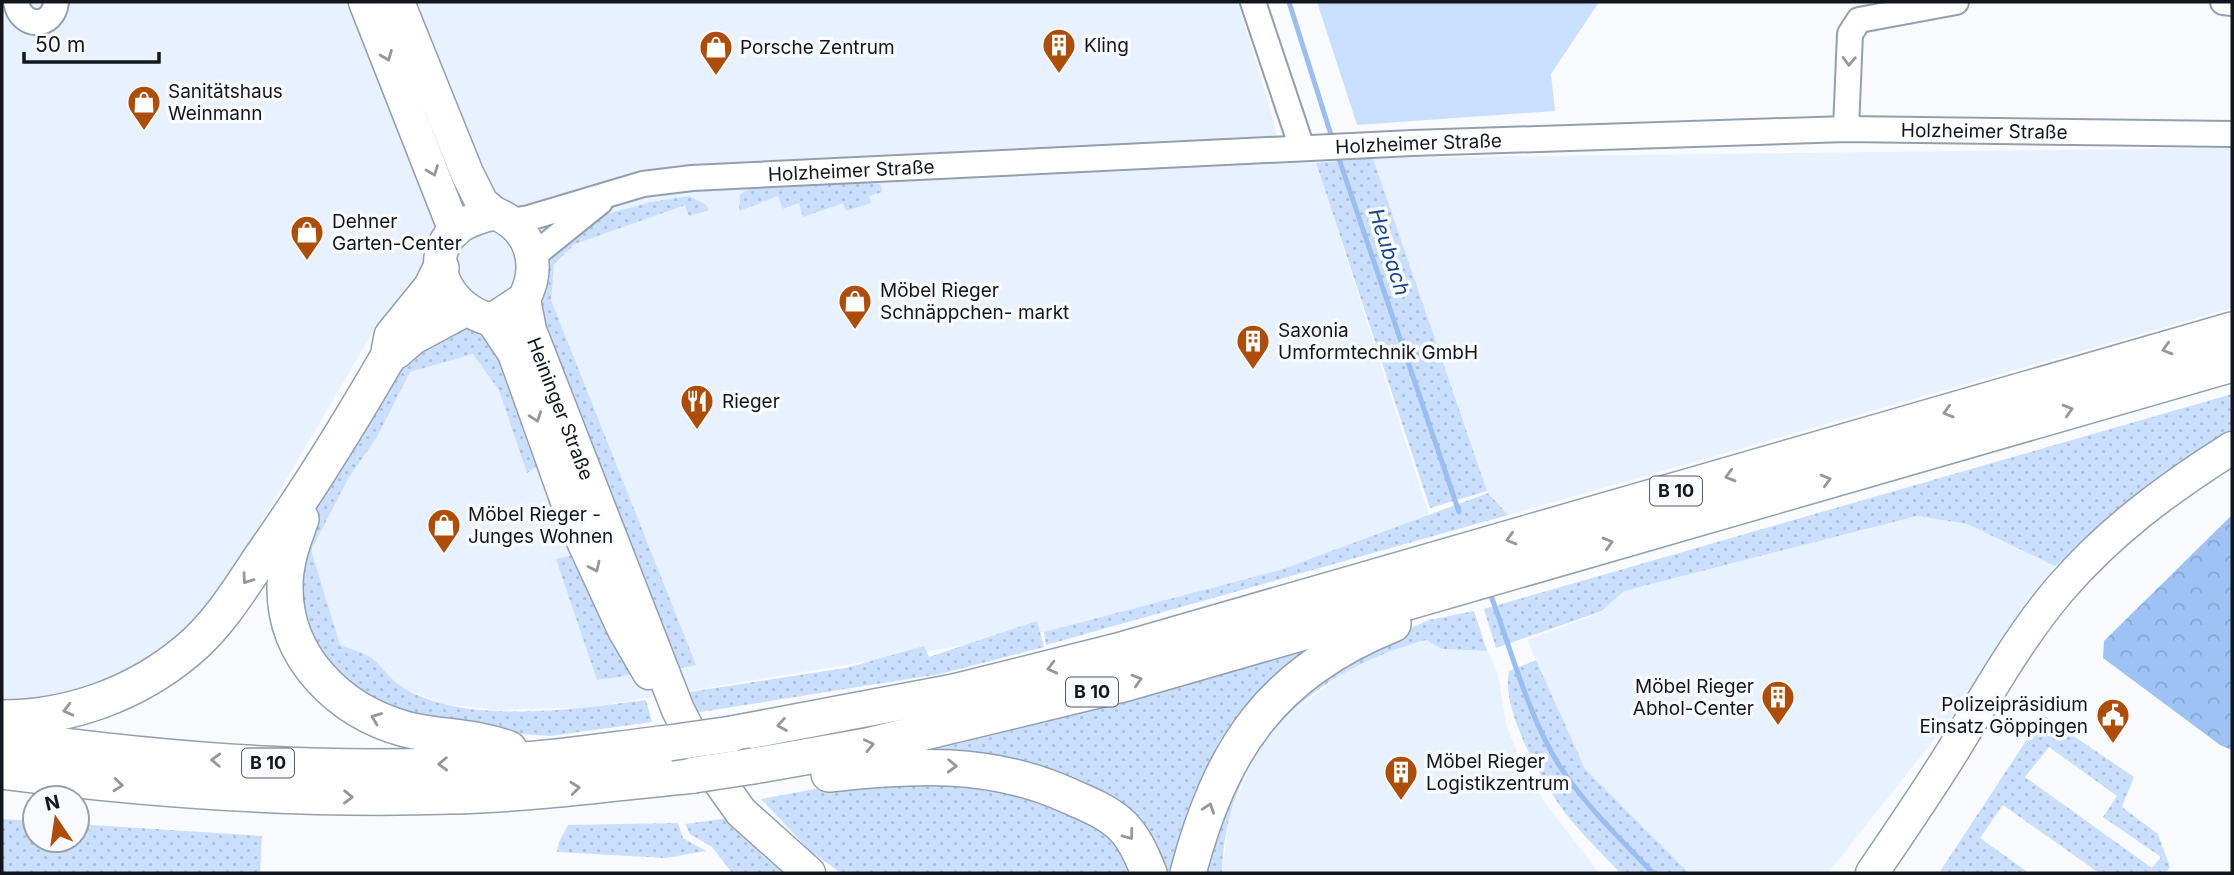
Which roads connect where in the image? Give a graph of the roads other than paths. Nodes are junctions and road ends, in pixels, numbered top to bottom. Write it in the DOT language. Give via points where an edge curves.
graph roads {
  1 [pos="13,2"];
  2 [pos="56,2"];
  3 [pos="365,2"];
  4 [pos="1253,2"];
  5 [pos="1956,2"];
  6 [pos="2223,2"];
  7 [pos="406,3"];
  8 [pos="2232,3"];
  9 [pos="1846,129"];
  10 [pos="2232,134"];
  11 [pos="1309,148"];
  12 [pos="607,196"];
  13 [pos="502,217"];
  14 [pos="455,231"];
  15 [pos="533,257"];
  16 [pos="441,268"];
  17 [pos="524,299"];
  18 [pos="478,315"];
  19 [pos="2232,330"];
  20 [pos="388,357"];
  21 [pos="2232,364"];
  22 [pos="2232,448"];
  23 [pos="313,482"];
  24 [pos="1425,596"];
  25 [pos="2,718"];
  26 [pos="674,727"];
  27 [pos="2,738"];
  28 [pos="536,759"];
  29 [pos="753,766"];
  30 [pos="2,771"];
  31 [pos="810,873"];
  32 [pos="1149,873"];
  33 [pos="1188,873"];
  34 [pos="1872,873"];
  1 -- 2 [label="street" via="27,21 38,23 54,13"];
  3 -- 14 [label="main road, one-way"];
  4 -- 11 [label="street"];
  5 -- 9 [label="street, one-way" via="1859,20 1850,34"];
  6 -- 8 [label="street"];
  7 -- 13 [label="main road" via="467,173 482,204"];
  9 -- 10 [label="street, Holzheimer Straße"];
  9 -- 11 [label="street, Holzheimer Straße"];
  11 -- 12 [label="street, Holzheimer Straße" via="692,178 643,184"];
  12 -- 13 [label="street, Holzheimer Straße"];
  12 -- 15 [label="street, Holzheimer Straße"];
  13 -- 14 [label="main road" via="470,221"];
  13 -- 15 [label="main road" via="520,229"];
  14 -- 16 [label="main road" via="444,250"];
  15 -- 17 [label="main road" via="533,275"];
  16 -- 18 [label="main road" via="451,296"];
  16 -- 20 [label="highway" via="431,288 392,336"];
  17 -- 18 [label="main road"];
  17 -- 26 [label="main road, Heininger Straße" via="530,330"];
  18 -- 20 [label="highway" via="412,337"];
  18 -- 26 [label="main road, Heininger Straße, one-way" via="514,353 560,490"];
  19 -- 26 [label="highway, B 10, one-way, bridge" via="1118,652 954,692 732,734"];
  20 -- 23 [label="highway"];
  24 -- 21 [label="highway, B 10, one-way"];
  22 -- 34 [label="main road" via="2135,515 2059,590 2003,668"];
  23 -- 25 [label="highway, one-way" via="225,610 188,650 129,689 93,704 54,714"];
  28 -- 23 [label="highway, one-way" via="491,742 405,729 368,716 328,689 299,646 287,610 285,586 288,555"];
  29 -- 24 [label="highway, B 10, one-way" via="867,746 1101,690"];
  33 -- 24 [label="highway, B 10, one-way" via="1214,793 1237,746 1265,710 1320,663 1398,622"];
  26 -- 28 [label="highway, B 10"];
  26 -- 31 [label="main road, Heininger Straße" via="741,812"];
  28 -- 27 [label="highway, B 10, one-way" via="445,764 288,763 102,752"];
  30 -- 29 [label="highway, B 10, one-way, bridge" via="198,792 370,797 538,792"];
  29 -- 32 [label="highway, one-way" via="810,776 921,766 995,771 1045,785 1095,807 1120,824 1138,847"];
}
